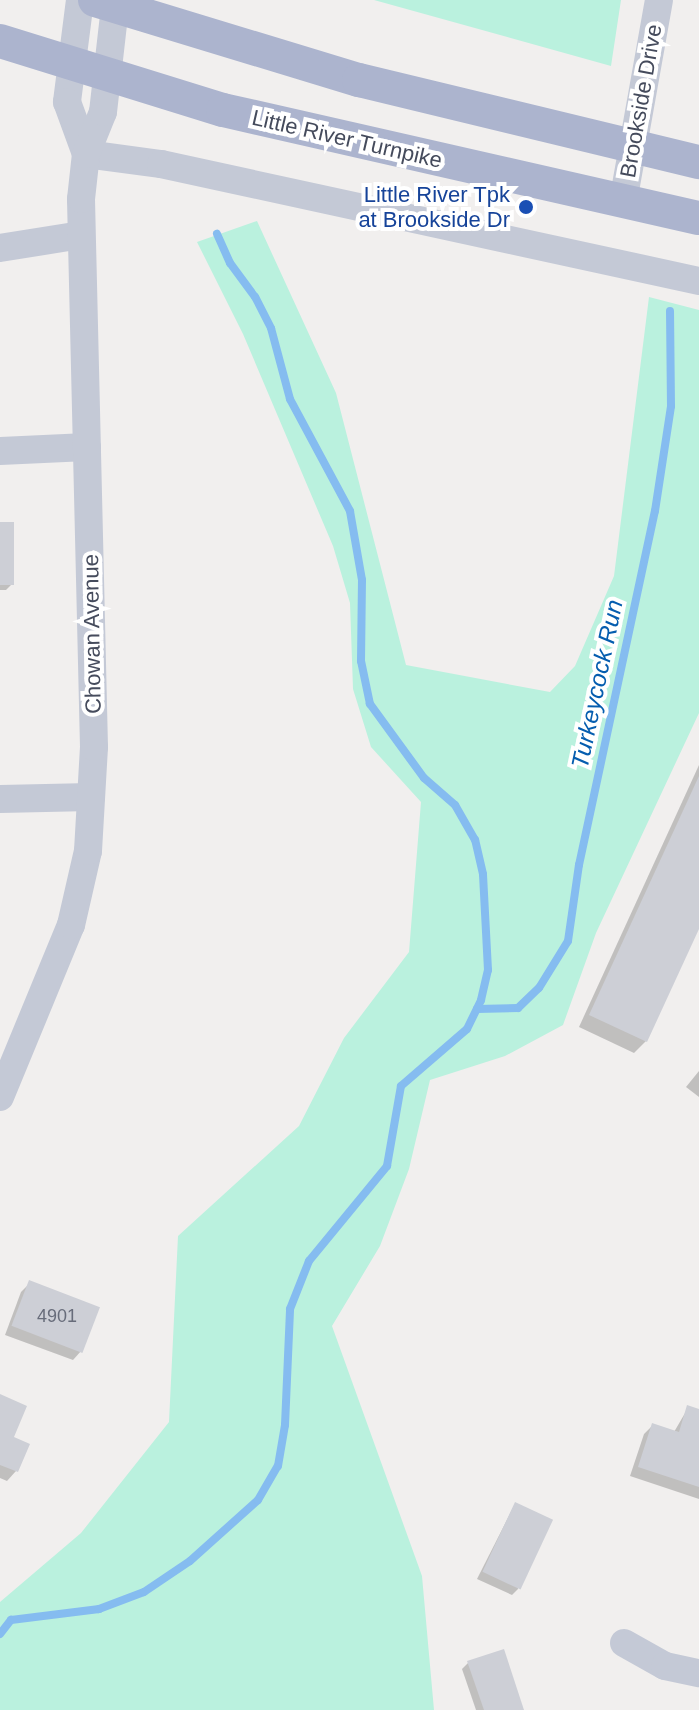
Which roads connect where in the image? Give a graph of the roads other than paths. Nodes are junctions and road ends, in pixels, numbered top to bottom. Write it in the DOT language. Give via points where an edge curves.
graph roads {
  1 [pos="80,0"];
  2 [pos="659,0"];
  3 [pos="105,3"];
  4 [pos="0,41"];
  5 [pos="72,65"];
  6 [pos="104,75"];
  7 [pos="633,148"];
  8 [pos="86,154"];
  9 [pos="699,162"];
  10 [pos="623,202"];
  11 [pos="699,218"];
  12 [pos="81,235"];
  13 [pos="0,248"];
  14 [pos="699,281"];
  15 [pos="87,447"];
  16 [pos="0,451"];
  17 [pos="91,797"];
  18 [pos="0,799"];
  19 [pos="0,1097"];
  20 [pos="624,1643"];
  21 [pos="699,1673"];
  1 -- 5 [label="street, Chowan Avenue"];
  2 -- 7 [label="street, Brookside Drive"];
  3 -- 6 [label="street, Chowan Avenue"];
  3 -- 7 [label="main road" via="359,80"];
  4 -- 5 [label="main road, Little River Turnpike"];
  5 -- 6 [label="main road, Little River Turnpike"];
  5 -- 8 [label="street, Chowan Avenue" via="67,102"];
  6 -- 8 [label="street, Chowan Avenue" via="103,112"];
  6 -- 10 [label="main road, Little River Turnpike" via="223,110"];
  7 -- 9 [label="main road"];
  7 -- 10 [label="street, Brookside Drive"];
  8 -- 12 [label="street, Chowan Avenue"];
  8 -- 14 [label="street" via="161,164"];
  10 -- 11 [label="main road, Little River Turnpike"];
  12 -- 13 [label="street"];
  12 -- 15 [label="street, Chowan Avenue"];
  15 -- 16 [label="street"];
  15 -- 17 [label="street, Chowan Avenue"];
  17 -- 18 [label="street"];
  17 -- 19 [label="street, Chowan Avenue" via="87,863 71,925"];
  20 -- 21 [label="street" via="665,1666"];
}
